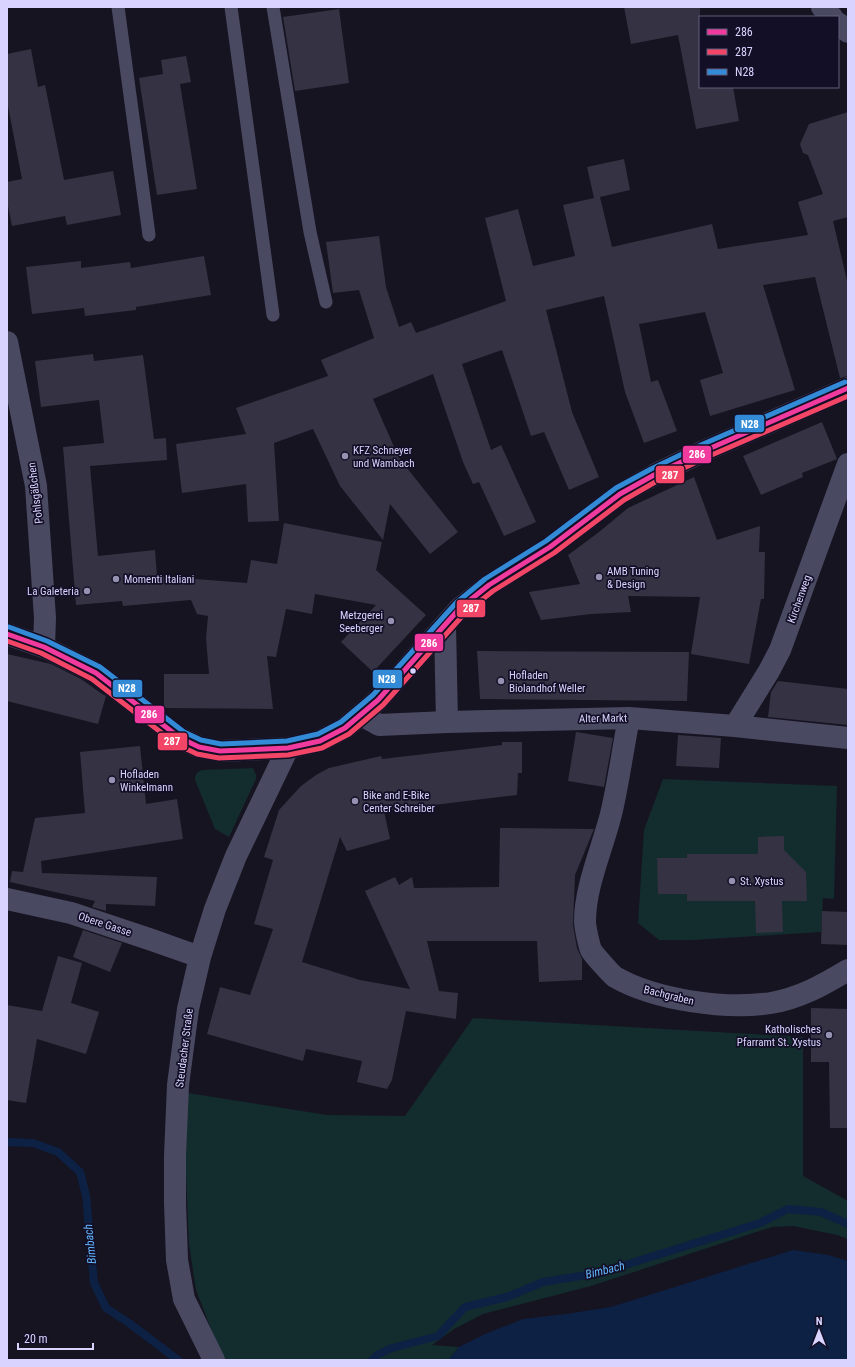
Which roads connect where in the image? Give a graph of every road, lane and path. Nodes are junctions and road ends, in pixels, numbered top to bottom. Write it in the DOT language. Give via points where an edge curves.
graph roads {
  1 [pos="118,7"];
  2 [pos="231,7"];
  3 [pos="273,7"];
  4 [pos="822,7"];
  5 [pos="831,16"];
  6 [pos="839,24"];
  7 [pos="848,32"];
  8 [pos="149,235"];
  9 [pos="326,302"];
  10 [pos="273,314"];
  11 [pos="7,342"];
  12 [pos="848,388"];
  13 [pos="848,464"];
  14 [pos="446,625"];
  15 [pos="7,634"];
  16 [pos="44,647"];
  17 [pos="361,715"];
  18 [pos="629,718"];
  19 [pos="447,722"];
  20 [pos="735,726"];
  21 [pos="848,738"];
  22 [pos="288,748"];
  23 [pos="7,899"];
  24 [pos="200,958"];
  25 [pos="848,970"];
  26 [pos="214,1360"];
  1 -- 8 [label="lane"];
  2 -- 10 [label="lane"];
  3 -- 9 [label="lane" via="310,232"];
  4 -- 5 [label="street"];
  6 -- 7 [label="street"];
  11 -- 16 [label="street, Pohlsgäßchen" via="36,486 45,618"];
  12 -- 14 [label="street" via="704,451 620,494 550,547 489,585 460,608"];
  13 -- 20 [label="street, Kirchenweg" via="780,650"];
  14 -- 17 [label="street" via="378,700"];
  14 -- 19 [label="street"];
  15 -- 16 [label="street"];
  16 -- 22 [label="street" via="96,673 180,738 200,747 220,751"];
  17 -- 19 [label="street, Alter Markt" via="379,726"];
  17 -- 22 [label="street" via="345,728 320,740"];
  18 -- 19 [label="street, Alter Markt"];
  18 -- 20 [label="street, Alter Markt"];
  18 -- 25 [label="street, Bachgraben" via="612,810 588,894 585,922 591,950 614,977 653,993 703,1003 746,1005 796,997"];
  20 -- 21 [label="street, Alter Markt"];
  22 -- 24 [label="street, Steudacher Straße" via="236,856 215,909"];
  23 -- 24 [label="street, Obere Gasse" via="71,913"];
  24 -- 26 [label="street, Steudacher Straße" via="188,1009 178,1085 175,1164 176,1253 184,1299"];
}
